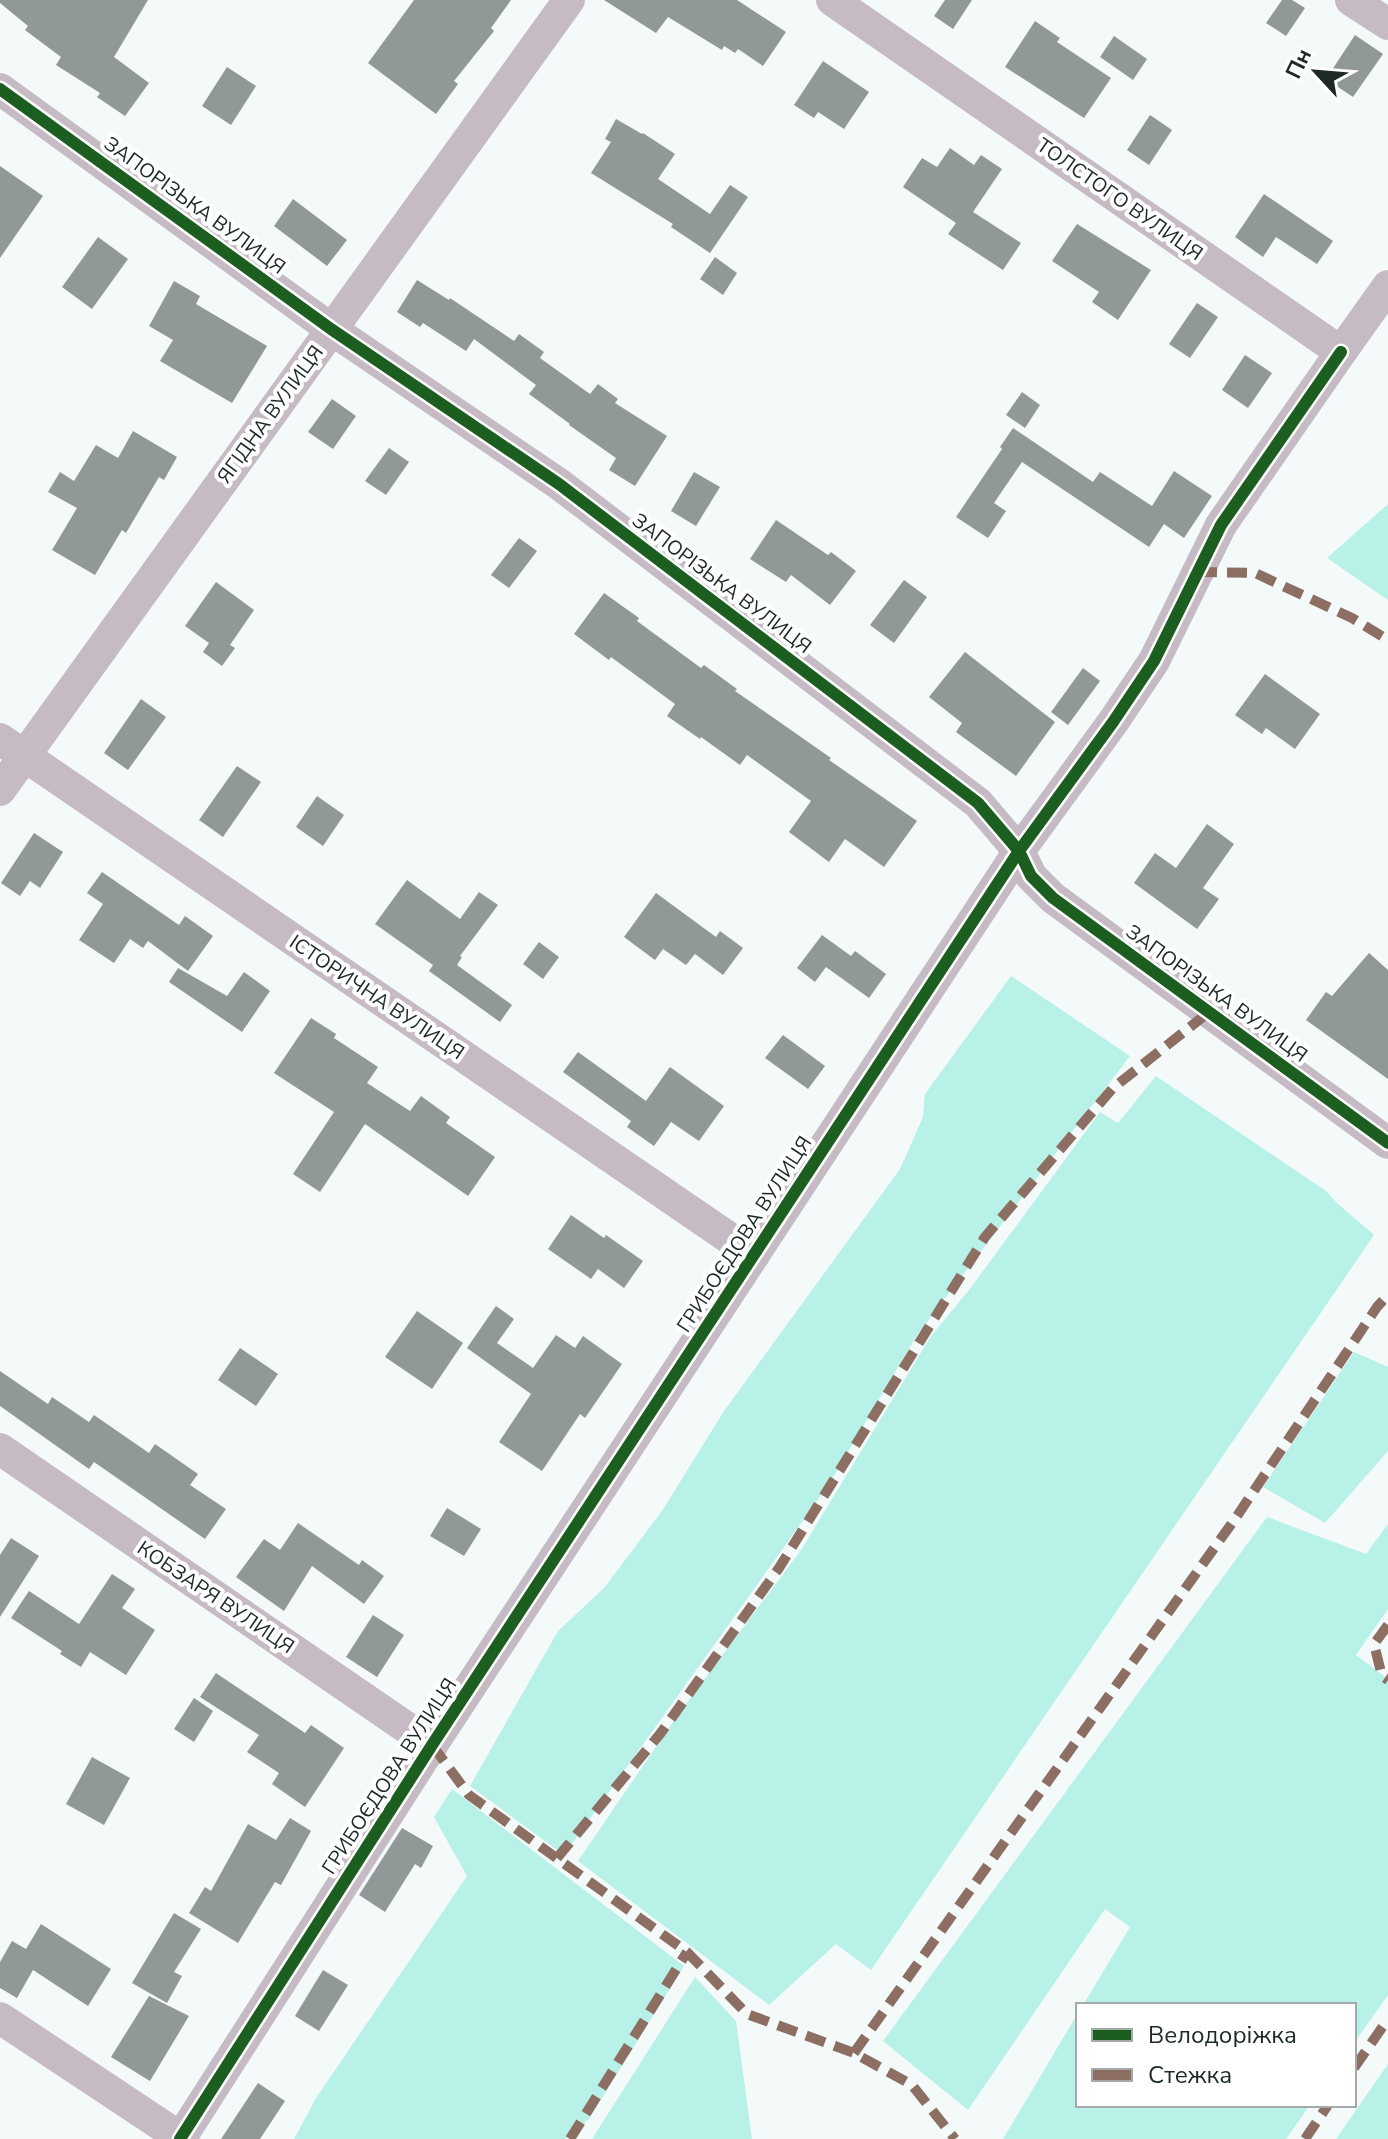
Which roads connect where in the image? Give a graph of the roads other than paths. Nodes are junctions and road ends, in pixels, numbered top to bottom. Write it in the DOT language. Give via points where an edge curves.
graph roads {
  1 [pos="569,0"];
  2 [pos="832,0"];
  3 [pos="1351,0"];
  4 [pos="1388,24"];
  5 [pos="0,89"];
  6 [pos="1388,286"];
  7 [pos="331,329"];
  8 [pos="1341,352"];
  9 [pos="12,747"];
  10 [pos="0,790"];
  11 [pos="1019,851"];
  12 [pos="1388,1143"];
  13 [pos="754,1255"];
  14 [pos="0,1449"];
  15 [pos="432,1745"];
  16 [pos="0,2018"];
  17 [pos="180,2139"];
  1 -- 7 [label="street, ЯГІДНА ВУЛИЦЯ"];
  2 -- 8 [label="street, ТОЛСТОГО ВУЛИЦЯ"];
  3 -- 4 [label="street"];
  5 -- 7 [label="street, ЗАПОРІЗЬКА ВУЛИЦЯ"];
  6 -- 8 [label="street"];
  7 -- 9 [label="street, ЯГІДНА ВУЛИЦЯ"];
  7 -- 11 [label="street, ЗАПОРІЗЬКА ВУЛИЦЯ" via="572,494 978,803"];
  8 -- 11 [label="street, ГРИБОЄДОВА ВУЛИЦЯ" via="1221,525 1154,661"];
  9 -- 10 [label="street, ЯГІДНА ВУЛИЦЯ"];
  9 -- 13 [label="street, ІСТОРИЧНА ВУЛИЦЯ"];
  11 -- 12 [label="street, ЗАПОРІЗЬКА ВУЛИЦЯ" via="1031,876 1053,898"];
  11 -- 13 [label="street, ГРИБОЄДОВА ВУЛИЦЯ"];
  13 -- 15 [label="street, ГРИБОЄДОВА ВУЛИЦЯ"];
  14 -- 15 [label="street, КОБЗАРЯ ВУЛИЦЯ"];
  15 -- 17 [label="street, ГРИБОЄДОВА ВУЛИЦЯ"];
  16 -- 17 [label="street"];
}
